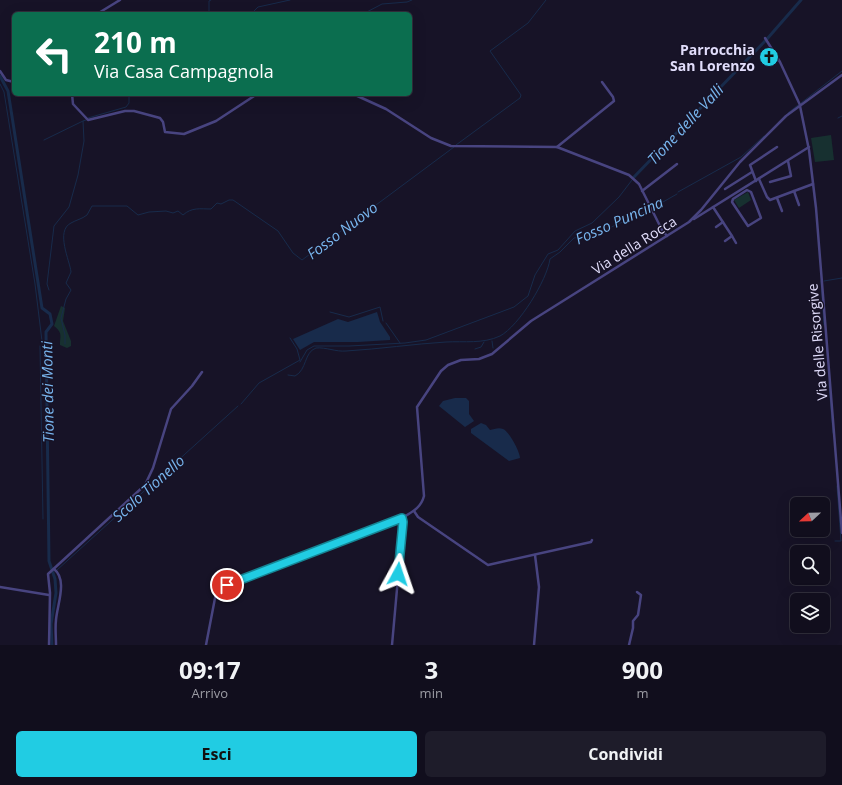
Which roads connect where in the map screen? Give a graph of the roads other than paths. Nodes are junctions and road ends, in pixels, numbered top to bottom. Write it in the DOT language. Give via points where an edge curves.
graph roads {
  1 [pos="120,0"];
  2 [pos="100,12"];
  3 [pos="766,39"];
  4 [pos="0,71"];
  5 [pos="842,75"];
  6 [pos="12,82"];
  7 [pos="602,82"];
  8 [pos="72,96"];
  9 [pos="254,96"];
  10 [pos="357,96"];
  11 [pos="799,105"];
  12 [pos="794,110"];
  13 [pos="799,111"];
  14 [pos="801,114"];
  15 [pos="557,147"];
  16 [pos="777,147"];
  17 [pos="809,149"];
  18 [pos="788,161"];
  19 [pos="677,164"];
  20 [pos="752,172"];
  21 [pos="758,180"];
  22 [pos="770,182"];
  23 [pos="813,184"];
  24 [pos="725,189"];
  25 [pos="642,191"];
  26 [pos="794,192"];
  27 [pos="738,193"];
  28 [pos="777,198"];
  29 [pos="707,203"];
  30 [pos="799,205"];
  31 [pos="714,207"];
  32 [pos="702,209"];
  33 [pos="707,211"];
  34 [pos="782,211"];
  35 [pos="691,220"];
  36 [pos="723,222"];
  37 [pos="716,227"];
  38 [pos="667,236"];
  39 [pos="732,236"];
  40 [pos="725,241"];
  41 [pos="736,243"];
  42 [pos="202,372"];
  43 [pos="414,512"];
  44 [pos="402,518"];
  45 [pos="842,533"];
  46 [pos="592,540"];
  47 [pos="535,555"];
  48 [pos="54,569"];
  49 [pos="0,587"];
  50 [pos="637,592"];
  51 [pos="49,595"];
  52 [pos="49,645"];
  53 [pos="56,645"];
  54 [pos="206,645"];
  55 [pos="392,645"];
  56 [pos="534,645"];
  57 [pos="629,645"];
  1 -- 2 [label="street"];
  3 -- 11 [label="street" via="780,62"];
  4 -- 6 [label="street" via="6,80"];
  5 -- 11 [label="street, Via della Rocca"];
  7 -- 15 [label="street" via="614,101"];
  8 -- 9 [label="street" via="73,104 86,119 129,111 160,118 165,132 184,134 220,120"];
  10 -- 15 [label="street" via="386,109 432,138 451,146"];
  11 -- 12 [label="street, Via della Rocca"];
  11 -- 13 [label="street"];
  11 -- 14 [label="street, Via delle Risorgive"];
  12 -- 13 [label="street"];
  12 -- 29 [label="street, Via della Rocca" via="740,162"];
  13 -- 14 [label="street"];
  14 -- 17 [label="street, Via delle Risorgive"];
  15 -- 25 [label="street" via="622,172 636,180"];
  16 -- 20 [label="street" via="750,164"];
  17 -- 18 [label="street"];
  17 -- 23 [label="street, Via delle Risorgive"];
  18 -- 21 [label="street"];
  18 -- 22 [label="street" via="791,176"];
  19 -- 25 [label="street"];
  20 -- 21 [label="street"];
  20 -- 24 [label="street"];
  21 -- 27 [label="street"];
  21 -- 28 [label="street" via="767,199"];
  23 -- 26 [label="street"];
  23 -- 45 [label="street, Via delle Risorgive"];
  25 -- 38 [label="street"];
  26 -- 28 [label="street"];
  26 -- 30 [label="street"];
  27 -- 27 [label="street" via="732,202 747,226 760,220 750,191"];
  27 -- 31 [label="street"];
  28 -- 34 [label="street"];
  29 -- 31 [label="street" via="708,207"];
  29 -- 32 [label="street, Via della Rocca"];
  31 -- 32 [label="street"];
  31 -- 33 [label="street"];
  31 -- 36 [label="street"];
  32 -- 33 [label="street" via="702,212"];
  32 -- 35 [label="street, Via della Rocca"];
  33 -- 35 [label="street"];
  35 -- 38 [label="street, Via della Rocca"];
  36 -- 37 [label="street"];
  36 -- 39 [label="street"];
  38 -- 43 [label="street, Via della Rocca" via="531,321 492,354 448,365 419,402 416,416 424,496 421,505"];
  39 -- 40 [label="street"];
  39 -- 41 [label="street"];
  42 -- 48 [label="street" via="171,409 153,468 145,485"];
  43 -- 44 [label="street"];
  43 -- 47 [label="street" via="488,565"];
  44 -- 54 [label="street" via="227,585 216,593"];
  44 -- 55 [label="street"];
  46 -- 47 [label="street"];
  47 -- 56 [label="street" via="539,587"];
  48 -- 51 [label="street" via="48,574"];
  48 -- 53 [label="street" via="60,579"];
  49 -- 51 [label="street"];
  50 -- 57 [label="street" via="641,595 639,614 633,621"];
  51 -- 52 [label="street"];
}
